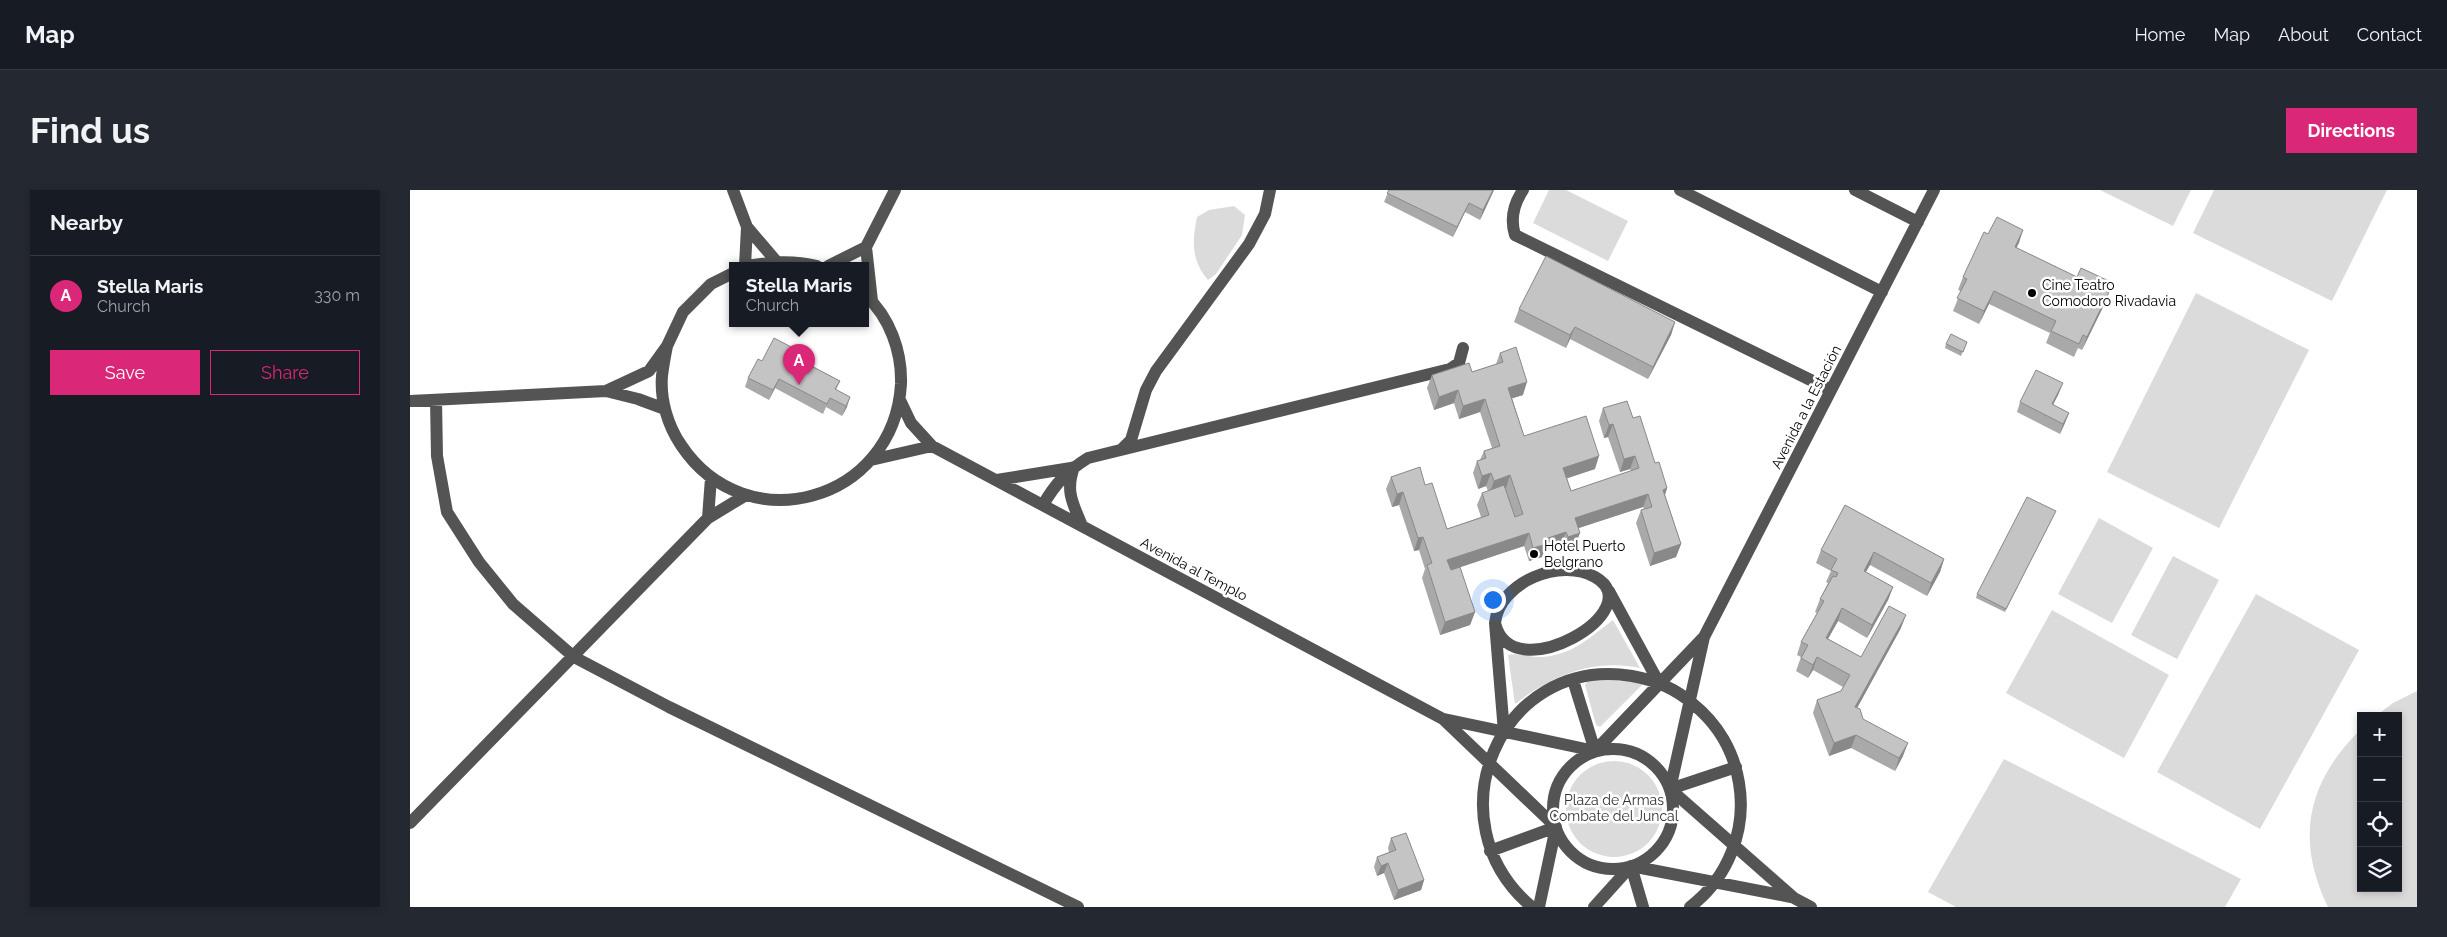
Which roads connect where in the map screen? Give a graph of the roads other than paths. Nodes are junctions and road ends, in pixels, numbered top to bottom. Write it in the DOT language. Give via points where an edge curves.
graph roads {
  1 [pos="734,190"];
  2 [pos="895,190"];
  3 [pos="1270,190"];
  4 [pos="1523,190"];
  5 [pos="1680,190"];
  6 [pos="1855,190"];
  7 [pos="1934,190"];
  8 [pos="1918,222"];
  9 [pos="747,227"];
  10 [pos="866,246"];
  11 [pos="776,261"];
  12 [pos="745,262"];
  13 [pos="770,262"];
  14 [pos="801,262"];
  15 [pos="836,262"];
  16 [pos="867,262"];
  17 [pos="729,275"];
  18 [pos="1882,292"];
  19 [pos="869,299"];
  20 [pos="667,346"];
  21 [pos="1463,348"];
  22 [pos="1831,390"];
  23 [pos="606,391"];
  24 [pos="436,400"];
  25 [pos="900,400"];
  26 [pos="410,401"];
  27 [pos="665,409"];
  28 [pos="932,446"];
  29 [pos="1121,450"];
  30 [pos="871,460"];
  31 [pos="1074,467"];
  32 [pos="712,478"];
  33 [pos="997,480"];
  34 [pos="746,495"];
  35 [pos="1043,505"];
  36 [pos="708,518"];
  37 [pos="1082,526"];
  38 [pos="1606,587"];
  39 [pos="1495,623"];
  40 [pos="1704,637"];
  41 [pos="574,657"];
  42 [pos="1573,680"];
  43 [pos="1659,683"];
  44 [pos="1689,700"];
  45 [pos="1443,719"];
  46 [pos="1504,732"];
  47 [pos="1595,751"];
  48 [pos="1488,763"];
  49 [pos="1736,767"];
  50 [pos="1670,789"];
  51 [pos="410,823"];
  52 [pos="1556,827"];
  53 [pos="1734,846"];
  54 [pos="1490,851"];
  55 [pos="1631,866"];
  56 [pos="1716,882"];
  57 [pos="1794,898"];
  58 [pos="1078,907"];
  59 [pos="1532,907"];
  60 [pos="1538,907"];
  61 [pos="1594,907"];
  62 [pos="1643,907"];
  63 [pos="1690,907"];
  64 [pos="1811,907"];
  1 -- 9 [label="street"];
  2 -- 10 [label="street"];
  3 -- 29 [label="street" via="1265,214 1249,244 1156,371 1146,390 1131,440"];
  4 -- 22 [label="street" via="1511,222 1515,235"];
  5 -- 18 [label="street"];
  6 -- 8 [label="street"];
  7 -- 8 [label="street, Avenida a la Estación"];
  8 -- 18 [label="street, Avenida a la Estación"];
  9 -- 11 [label="street"];
  9 -- 12 [label="street"];
  10 -- 15 [label="street"];
  10 -- 16 [label="street"];
  11 -- 13 [label="street"];
  11 -- 14 [label="street"];
  17 -- 20 [label="street" via="710,284 684,312"];
  18 -- 22 [label="street, Avenida a la Estación"];
  19 -- 25 [label="street" via="887,323 897,347 901,373"];
  20 -- 23 [label="street" via="649,371"];
  20 -- 27 [label="street" via="662,378"];
  21 -- 29 [label="street" via="1459,363 1450,369"];
  22 -- 40 [label="street, Avenida a la Estación"];
  23 -- 24 [label="street"];
  23 -- 27 [label="street"];
  24 -- 26 [label="street"];
  24 -- 41 [label="street" via="437,456 447,512 479,562 513,604"];
  25 -- 28 [label="street, Avenida al Templo" via="911,423"];
  25 -- 30 [label="street" via="890,432"];
  27 -- 32 [label="street" via="675,436 690,459"];
  28 -- 30 [label="street"];
  28 -- 33 [label="street, Avenida al Templo"];
  29 -- 31 [label="street" via="1088,458"];
  30 -- 34 [label="street" via="854,476 813,496 768,500"];
  31 -- 33 [label="street"];
  31 -- 35 [label="street" via="1056,482"];
  31 -- 37 [label="street" via="1068,482"];
  32 -- 34 [label="street"];
  32 -- 36 [label="street"];
  33 -- 35 [label="street, Avenida al Templo"];
  34 -- 36 [label="street"];
  35 -- 37 [label="street, Avenida al Templo"];
  36 -- 41 [label="street"];
  37 -- 45 [label="street, Avenida al Templo"];
  38 -- 39 [label="street" via="1594,576 1574,570 1541,575 1519,586 1504,599"];
  38 -- 39 [label="street" via="1609,594 1606,612 1592,627 1562,643 1544,648 1517,647 1501,638"];
  38 -- 43 [label="street"];
  39 -- 46 [label="street"];
  40 -- 43 [label="street"];
  40 -- 44 [label="street"];
  41 -- 51 [label="street"];
  41 -- 58 [label="street" via="669,707"];
  42 -- 43 [label="street" via="1605,674"];
  42 -- 46 [label="street" via="1538,697"];
  42 -- 47 [label="street"];
  43 -- 44 [label="street"];
  43 -- 47 [label="street"];
  44 -- 49 [label="street" via="1713,723"];
  44 -- 50 [label="street"];
  45 -- 46 [label="street"];
  45 -- 48 [label="street"];
  46 -- 47 [label="street"];
  46 -- 48 [label="street"];
  47 -- 50 [label="street" via="1623,749 1640,755 1662,773"];
  47 -- 52 [label="street" via="1575,762 1560,781 1553,804"];
  48 -- 52 [label="street"];
  48 -- 54 [label="street" via="1482,812"];
  49 -- 50 [label="street"];
  49 -- 53 [label="street" via="1741,804"];
  50 -- 53 [label="street"];
  50 -- 55 [label="street" via="1673,806 1668,832 1653,853"];
  52 -- 54 [label="street"];
  52 -- 55 [label="street" via="1571,851 1588,864 1609,868"];
  52 -- 60 [label="street"];
  53 -- 56 [label="street"];
  53 -- 57 [label="street"];
  54 -- 59 [label="street" via="1504,878"];
  55 -- 56 [label="street"];
  55 -- 61 [label="street"];
  55 -- 62 [label="street"];
  56 -- 57 [label="street"];
  56 -- 63 [label="street"];
  57 -- 64 [label="street"];
}
